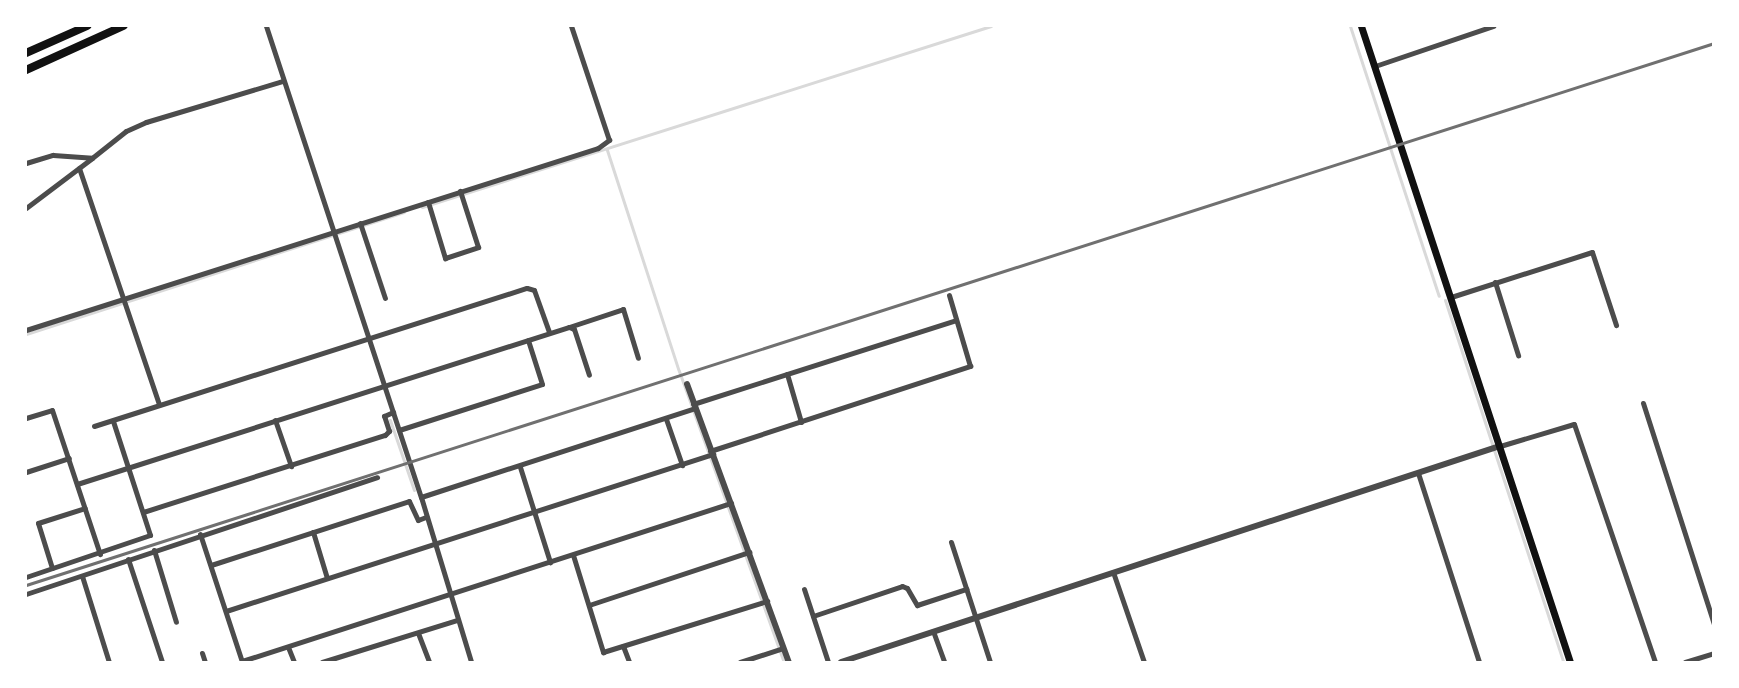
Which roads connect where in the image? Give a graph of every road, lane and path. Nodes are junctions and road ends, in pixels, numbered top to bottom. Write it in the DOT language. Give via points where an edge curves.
graph roads {
  1 [pos="87,26"];
  2 [pos="123,26"];
  3 [pos="266,26"];
  4 [pos="571,26"];
  5 [pos="1361,26"];
  6 [pos="1493,26"];
  7 [pos="26,53"];
  8 [pos="1375,66"];
  9 [pos="26,70"];
  10 [pos="283,81"];
  11 [pos="92,158"];
  12 [pos="26,163"];
  13 [pos="79,168"];
  14 [pos="460,191"];
  15 [pos="428,202"];
  16 [pos="26,208"];
  17 [pos="360,223"];
  18 [pos="333,232"];
  19 [pos="1495,282"];
  20 [pos="949,295"];
  21 [pos="1451,297"];
  22 [pos="384,298"];
  23 [pos="122,300"];
  24 [pos="956,320"];
  25 [pos="1616,325"];
  26 [pos="568,327"];
  27 [pos="26,330"];
  28 [pos="549,332"];
  29 [pos="369,338"];
  30 [pos="528,339"];
  31 [pos="1518,355"];
  32 [pos="638,358"];
  33 [pos="787,374"];
  34 [pos="589,375"];
  35 [pos="687,384"];
  36 [pos="383,385"];
  37 [pos="1642,403"];
  38 [pos="159,405"];
  39 [pos="694,406"];
  40 [pos="393,412"];
  41 [pos="26,418"];
  42 [pos="666,419"];
  43 [pos="275,420"];
  44 [pos="113,421"];
  45 [pos="801,422"];
  46 [pos="94,426"];
  47 [pos="399,430"];
  48 [pos="1500,446"];
  49 [pos="712,453"];
  50 [pos="69,458"];
  51 [pos="682,465"];
  52 [pos="291,466"];
  53 [pos="520,466"];
  54 [pos="129,468"];
  55 [pos="26,472"];
  56 [pos="1418,473"];
  57 [pos="377,477"];
  58 [pos="77,484"];
  59 [pos="421,497"];
  60 [pos="730,503"];
  61 [pos="85,508"];
  62 [pos="143,512"];
  63 [pos="534,513"];
  64 [pos="426,517"];
  65 [pos="313,532"];
  66 [pos="200,534"];
  67 [pos="951,542"];
  68 [pos="435,545"];
  69 [pos="154,550"];
  70 [pos="749,552"];
  71 [pos="100,555"];
  72 [pos="573,555"];
  73 [pos="128,559"];
  74 [pos="550,562"];
  75 [pos="211,565"];
  76 [pos="52,568"];
  77 [pos="1113,572"];
  78 [pos="82,576"];
  79 [pos="26,577"];
  80 [pos="327,578"];
  81 [pos="804,589"];
  82 [pos="966,589"];
  83 [pos="26,594"];
  84 [pos="450,594"];
  85 [pos="767,601"];
  86 [pos="589,605"];
  87 [pos="226,611"];
  88 [pos="813,616"];
  89 [pos="975,616"];
  90 [pos="457,620"];
  91 [pos="176,622"];
  92 [pos="1713,624"];
  93 [pos="933,631"];
  94 [pos="418,633"];
  95 [pos="288,646"];
  96 [pos="623,646"];
  97 [pos="783,648"];
  98 [pos="202,653"];
  99 [pos="1713,653"];
  100 [pos="855,660"];
  101 [pos="242,662"];
  102 [pos="109,663"];
  103 [pos="162,663"];
  104 [pos="205,663"];
  105 [pos="294,663"];
  106 [pos="322,663"];
  107 [pos="429,663"];
  108 [pos="471,663"];
  109 [pos="629,663"];
  110 [pos="740,663"];
  111 [pos="789,663"];
  112 [pos="828,663"];
  113 [pos="841,663"];
  114 [pos="944,663"];
  115 [pos="990,663"];
  116 [pos="1144,663"];
  117 [pos="1479,663"];
  118 [pos="1570,663"];
  119 [pos="1655,663"];
  120 [pos="1685,663"];
  1 -- 7 [label="highway"];
  2 -- 9 [label="highway"];
  3 -- 10 [label="street"];
  4 -- 14 [label="street" via="609,140 598,148"];
  5 -- 8 [label="main road"];
  6 -- 8 [label="street"];
  8 -- 21 [label="main road"];
  10 -- 11 [label="street" via="146,122 126,131"];
  10 -- 18 [label="street"];
  11 -- 12 [label="street" via="53,154"];
  11 -- 13 [label="street"];
  13 -- 16 [label="street"];
  13 -- 23 [label="street"];
  14 -- 15 [label="street"];
  14 -- 15 [label="street" via="478,247 445,258"];
  15 -- 17 [label="street"];
  17 -- 18 [label="street"];
  17 -- 22 [label="street"];
  18 -- 23 [label="street"];
  18 -- 29 [label="street"];
  19 -- 21 [label="street"];
  19 -- 25 [label="street" via="1592,252"];
  19 -- 31 [label="street"];
  20 -- 24 [label="street"];
  21 -- 48 [label="main road"];
  23 -- 27 [label="street"];
  23 -- 38 [label="street"];
  24 -- 33 [label="street"];
  24 -- 45 [label="street" via="970,366"];
  26 -- 28 [label="street"];
  26 -- 32 [label="street" via="623,309"];
  26 -- 34 [label="street" via="574,329"];
  28 -- 29 [label="street" via="534,290 528,288"];
  28 -- 30 [label="street"];
  29 -- 36 [label="street"];
  29 -- 38 [label="street"];
  30 -- 36 [label="street"];
  30 -- 47 [label="street" via="542,384"];
  33 -- 39 [label="street"];
  33 -- 45 [label="street"];
  35 -- 39 [label="street"];
  36 -- 40 [label="street"];
  36 -- 43 [label="street"];
  37 -- 92 [label="street"];
  38 -- 44 [label="street"];
  39 -- 42 [label="street"];
  39 -- 49 [label="street"];
  40 -- 47 [label="street"];
  40 -- 52 [label="street" via="384,416 389,431 385,435"];
  41 -- 50 [label="street" via="52,410"];
  42 -- 51 [label="street"];
  42 -- 53 [label="street"];
  43 -- 52 [label="street"];
  43 -- 54 [label="street"];
  44 -- 46 [label="street"];
  44 -- 54 [label="street"];
  45 -- 49 [label="street"];
  47 -- 59 [label="street"];
  48 -- 56 [label="street"];
  48 -- 118 [label="main road"];
  48 -- 119 [label="street" via="1574,424"];
  49 -- 51 [label="street"];
  49 -- 60 [label="street"];
  50 -- 55 [label="street"];
  50 -- 58 [label="street"];
  51 -- 63 [label="street"];
  52 -- 62 [label="street"];
  53 -- 59 [label="street"];
  53 -- 63 [label="street"];
  54 -- 58 [label="street"];
  54 -- 62 [label="street"];
  56 -- 77 [label="street"];
  56 -- 117 [label="street"];
  57 -- 66 [label="street"];
  58 -- 61 [label="street"];
  59 -- 64 [label="street"];
  60 -- 70 [label="street"];
  60 -- 72 [label="street"];
  61 -- 71 [label="street"];
  61 -- 76 [label="street" via="38,523"];
  62 -- 71 [label="street" via="148,539"];
  63 -- 68 [label="street"];
  63 -- 74 [label="street"];
  64 -- 65 [label="street" via="418,520 410,501"];
  64 -- 68 [label="street"];
  65 -- 75 [label="street"];
  65 -- 80 [label="street"];
  66 -- 69 [label="street"];
  66 -- 75 [label="street"];
  67 -- 82 [label="street"];
  68 -- 80 [label="street"];
  68 -- 84 [label="street"];
  69 -- 73 [label="street"];
  69 -- 91 [label="street"];
  70 -- 85 [label="street"];
  70 -- 86 [label="street"];
  71 -- 76 [label="street"];
  72 -- 74 [label="street"];
  72 -- 86 [label="street"];
  73 -- 78 [label="street"];
  73 -- 103 [label="street"];
  74 -- 84 [label="street"];
  75 -- 87 [label="street"];
  76 -- 79 [label="street"];
  77 -- 89 [label="street"];
  77 -- 116 [label="street"];
  78 -- 83 [label="street"];
  78 -- 102 [label="street"];
  80 -- 87 [label="street"];
  81 -- 88 [label="street"];
  82 -- 88 [label="street" via="917,605 908,588 902,586"];
  82 -- 89 [label="street"];
  84 -- 90 [label="street"];
  84 -- 95 [label="street"];
  85 -- 96 [label="street"];
  85 -- 97 [label="street"];
  86 -- 96 [label="street" via="603,652"];
  87 -- 101 [label="street"];
  88 -- 112 [label="street"];
  89 -- 93 [label="street"];
  89 -- 115 [label="street"];
  90 -- 94 [label="street"];
  90 -- 108 [label="street"];
  93 -- 100 [label="street"];
  93 -- 114 [label="street"];
  94 -- 106 [label="street"];
  94 -- 107 [label="street"];
  95 -- 101 [label="street"];
  95 -- 105 [label="street"];
  96 -- 109 [label="street"];
  97 -- 110 [label="street"];
  97 -- 111 [label="street"];
  98 -- 104 [label="street"];
  99 -- 120 [label="street"];
  100 -- 113 [label="street"];
}
